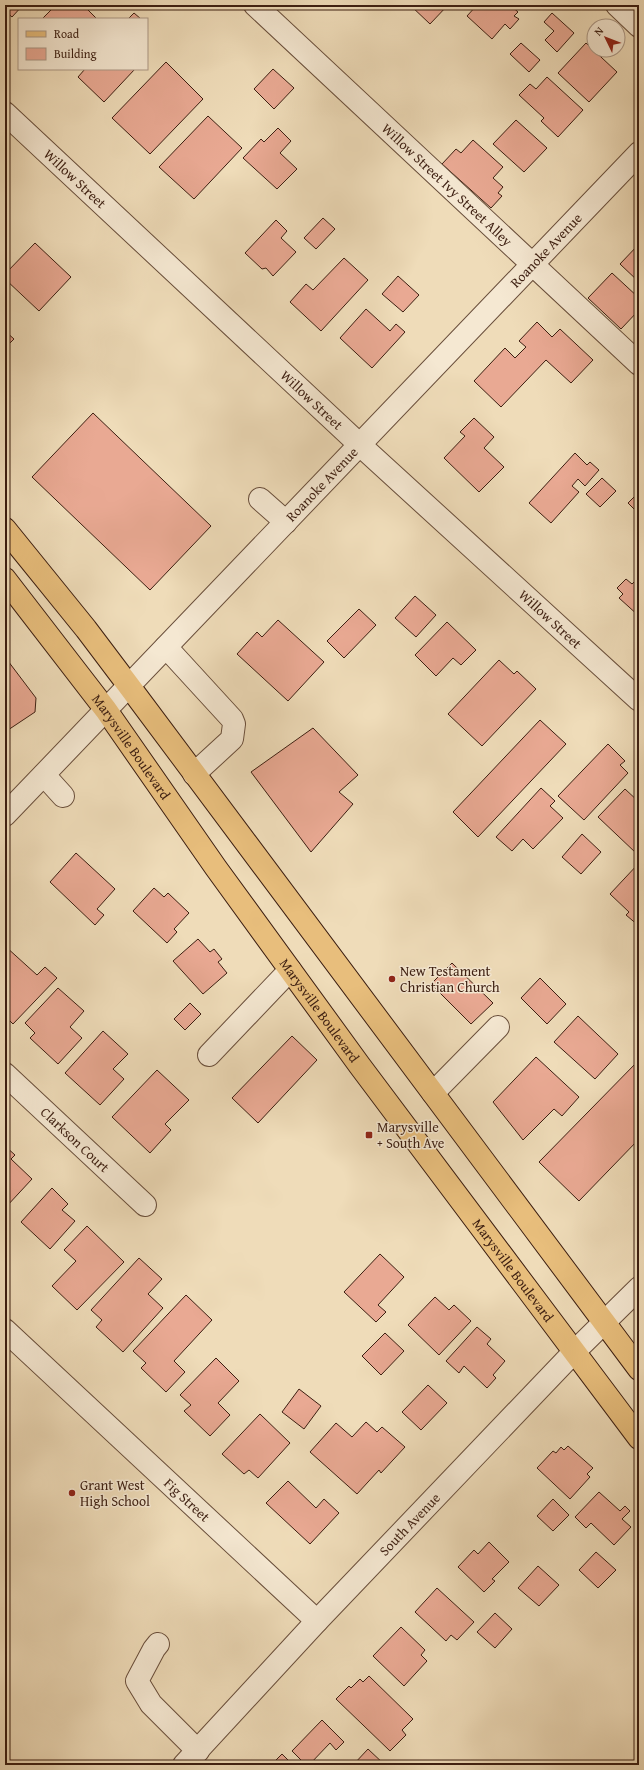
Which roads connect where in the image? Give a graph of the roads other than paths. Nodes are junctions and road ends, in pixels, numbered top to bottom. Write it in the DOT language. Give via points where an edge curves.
graph roads {
  1 [pos="255,5"];
  2 [pos="617,5"];
  3 [pos="639,26"];
  4 [pos="5,112"];
  5 [pos="639,153"];
  6 [pos="532,264"];
  7 [pos="639,364"];
  8 [pos="360,445"];
  9 [pos="260,499"];
  10 [pos="286,522"];
  11 [pos="5,529"];
  12 [pos="5,579"];
  13 [pos="166,647"];
  14 [pos="129,686"];
  15 [pos="639,700"];
  16 [pos="106,710"];
  17 [pos="194,774"];
  18 [pos="44,775"];
  19 [pos="63,796"];
  20 [pos="9,802"];
  21 [pos="290,970"];
  22 [pos="498,1028"];
  23 [pos="210,1055"];
  24 [pos="5,1074"];
  25 [pos="433,1093"];
  26 [pos="145,1205"];
  27 [pos="639,1288"];
  28 [pos="604,1322"];
  29 [pos="5,1330"];
  30 [pos="574,1352"];
  31 [pos="639,1369"];
  32 [pos="639,1438"];
  33 [pos="317,1621"];
  34 [pos="158,1644"];
  35 [pos="191,1758"];
  1 -- 6 [label="street, Willow Street Ivy Street Alley"];
  2 -- 3 [label="street"];
  4 -- 8 [label="street, Willow Street"];
  5 -- 6 [label="street, Roanoke Avenue"];
  6 -- 7 [label="street, Willow Street Ivy Street Alley"];
  6 -- 8 [label="street, Roanoke Avenue"];
  8 -- 10 [label="street, Roanoke Avenue"];
  8 -- 15 [label="street, Willow Street"];
  9 -- 10 [label="street"];
  10 -- 13 [label="street, Roanoke Avenue"];
  11 -- 14 [label="main road"];
  12 -- 16 [label="main road, Marysville Boulevard"];
  13 -- 14 [label="street, Roanoke Avenue"];
  13 -- 17 [label="street" via="234,724 232,739"];
  14 -- 16 [label="street, Roanoke Avenue"];
  14 -- 17 [label="main road"];
  16 -- 18 [label="street, Roanoke Avenue"];
  16 -- 21 [label="main road, Marysville Boulevard"];
  17 -- 25 [label="main road"];
  18 -- 19 [label="street"];
  18 -- 20 [label="street, Roanoke Avenue"];
  21 -- 23 [label="street"];
  21 -- 30 [label="main road, Marysville Boulevard"];
  22 -- 25 [label="street"];
  24 -- 26 [label="street, Clarkson Court"];
  25 -- 28 [label="main road"];
  27 -- 28 [label="street, South Avenue"];
  28 -- 30 [label="street, South Avenue"];
  28 -- 31 [label="main road"];
  29 -- 33 [label="street, Fig Street"];
  30 -- 32 [label="main road, Marysville Boulevard"];
  30 -- 33 [label="street, South Avenue"];
  33 -- 35 [label="street, South Avenue"];
  34 -- 35 [label="street" via="137,1681"];
}
